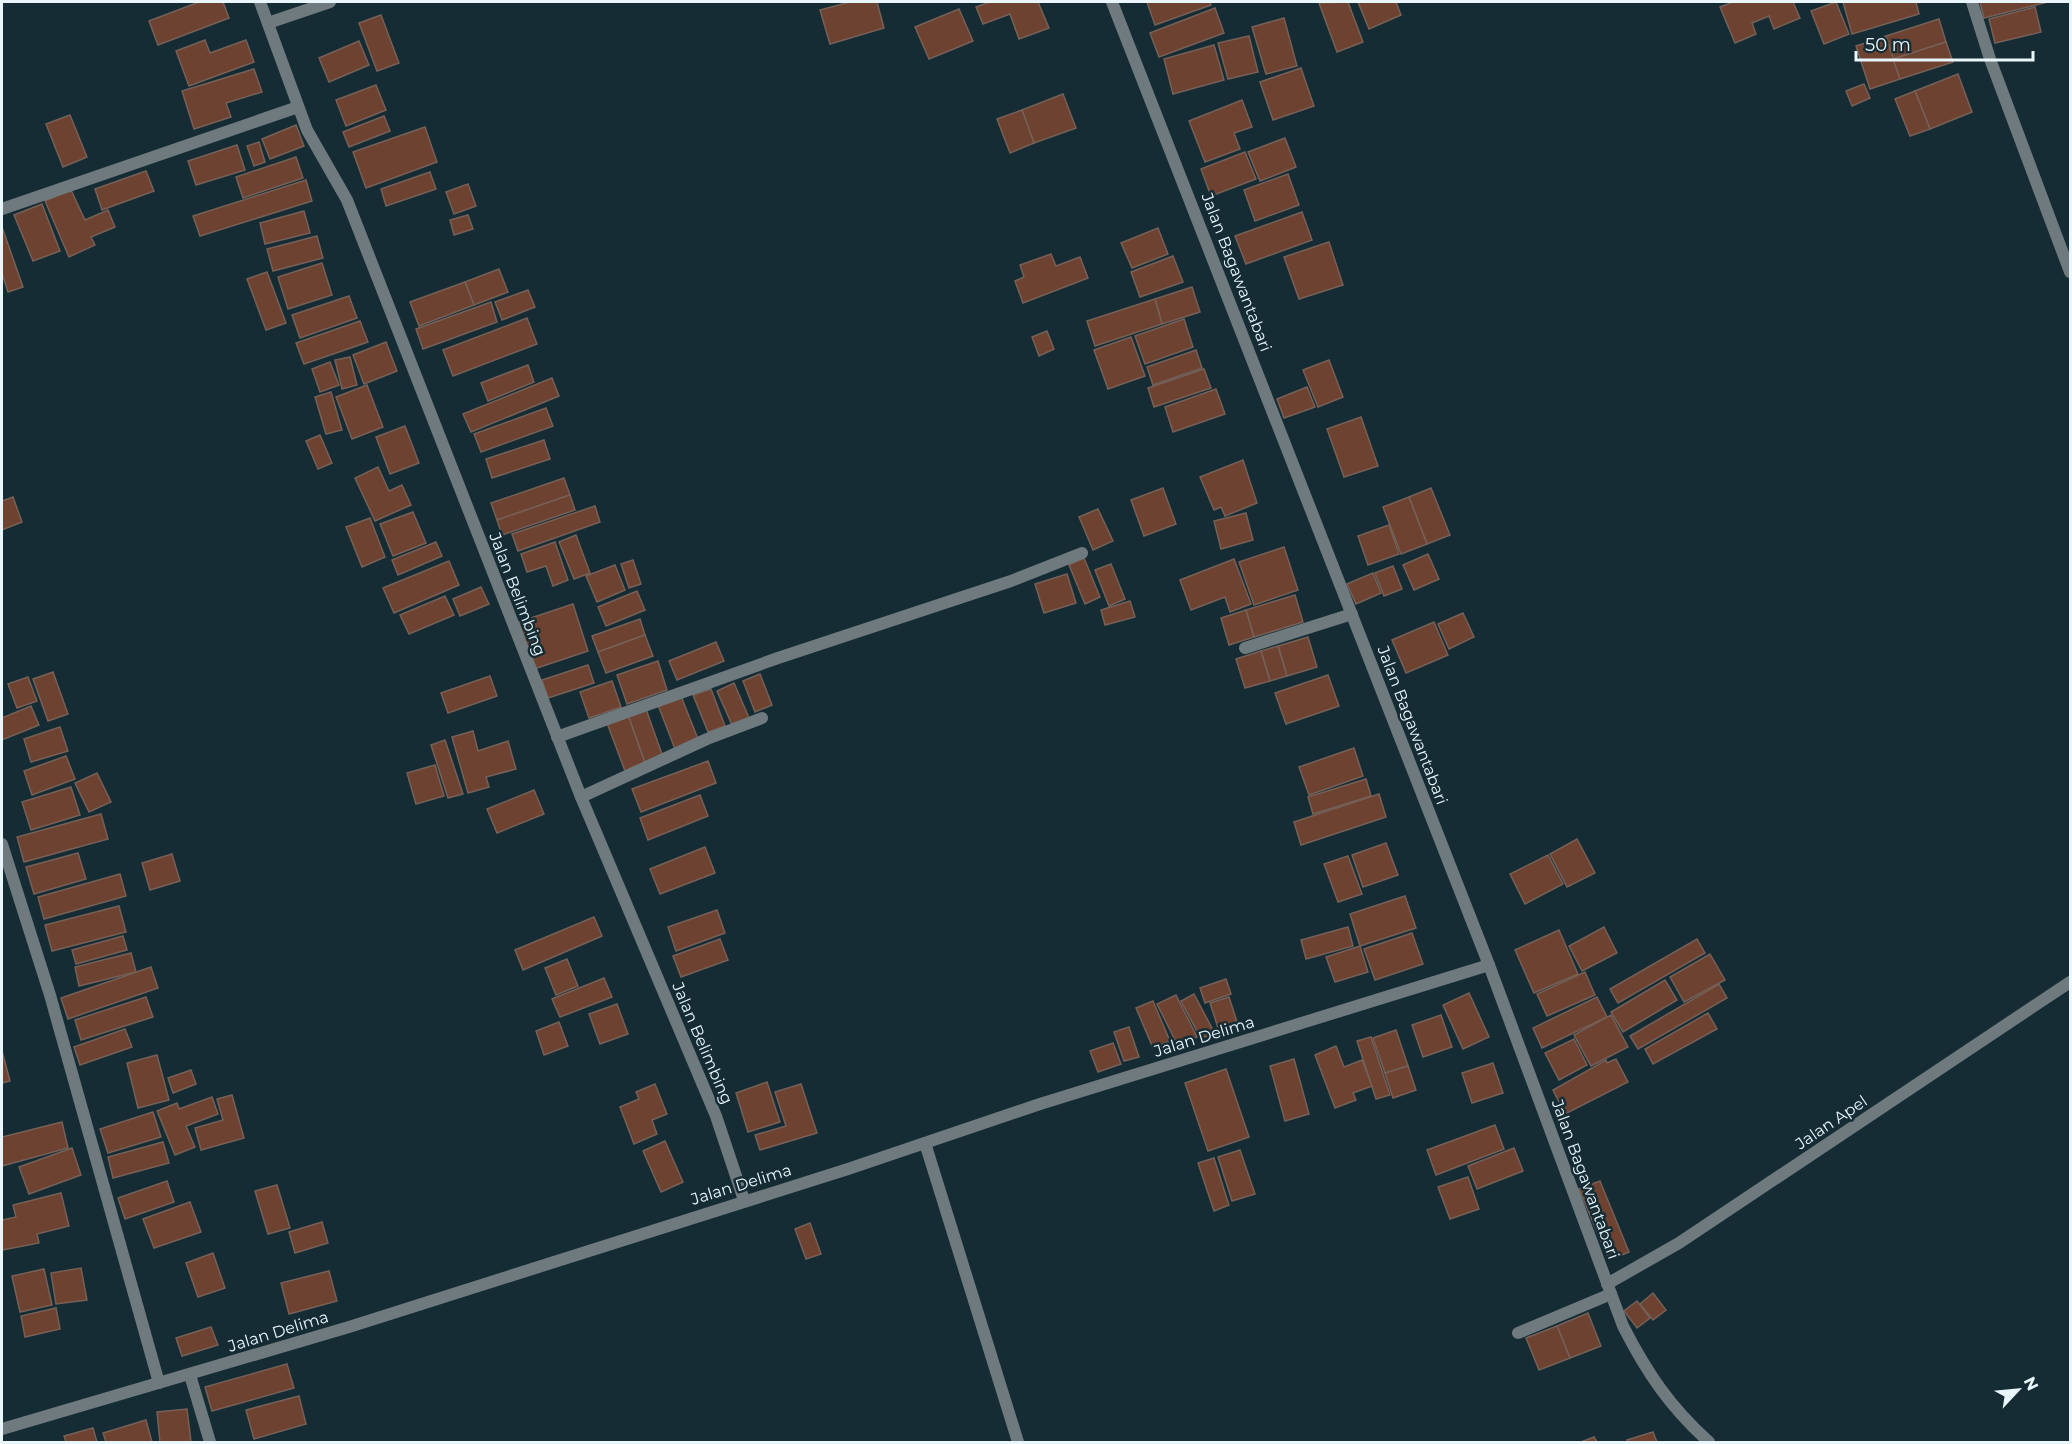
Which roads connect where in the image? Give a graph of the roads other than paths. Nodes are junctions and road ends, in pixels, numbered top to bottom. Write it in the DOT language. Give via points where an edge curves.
graph roads {
  1 [pos="260,2"];
  2 [pos="330,2"];
  3 [pos="1112,2"];
  4 [pos="1972,2"];
  5 [pos="268,23"];
  6 [pos="298,107"];
  7 [pos="2,209"];
  8 [pos="2070,272"];
  9 [pos="1082,553"];
  10 [pos="1352,614"];
  11 [pos="1245,648"];
  12 [pos="762,718"];
  13 [pos="557,737"];
  14 [pos="580,797"];
  15 [pos="2,844"];
  16 [pos="1489,965"];
  17 [pos="2070,982"];
  18 [pos="926,1143"];
  19 [pos="744,1200"];
  20 [pos="1609,1289"];
  21 [pos="1518,1333"];
  22 [pos="190,1375"];
  23 [pos="159,1383"];
  24 [pos="2,1429"];
  25 [pos="210,1443"];
  26 [pos="1018,1443"];
  27 [pos="1709,1443"];
  1 -- 5 [label="street, Jalan Belimbing"];
  2 -- 5 [label="street"];
  3 -- 10 [label="street, Jalan Bagawantabari"];
  4 -- 8 [label="street"];
  5 -- 6 [label="street, Jalan Belimbing"];
  6 -- 7 [label="street"];
  6 -- 13 [label="street, Jalan Belimbing" via="347,200"];
  9 -- 13 [label="street"];
  10 -- 11 [label="street"];
  10 -- 16 [label="street, Jalan Bagawantabari"];
  12 -- 14 [label="street"];
  13 -- 14 [label="street, Jalan Belimbing"];
  14 -- 19 [label="street, Jalan Belimbing" via="716,1116"];
  15 -- 23 [label="street" via="50,995"];
  16 -- 18 [label="street, Jalan Delima"];
  16 -- 20 [label="street, Jalan Bagawantabari"];
  17 -- 20 [label="street, Jalan Apel"];
  18 -- 19 [label="street, Jalan Delima"];
  18 -- 26 [label="street"];
  19 -- 22 [label="street, Jalan Delima"];
  20 -- 21 [label="street, Jalan Apel"];
  20 -- 27 [label="street, Jalan Bagawantabari" via="1648,1373 1681,1417"];
  22 -- 23 [label="street, Jalan Delima"];
  22 -- 25 [label="street"];
  23 -- 24 [label="street, Jalan Delima"];
}
